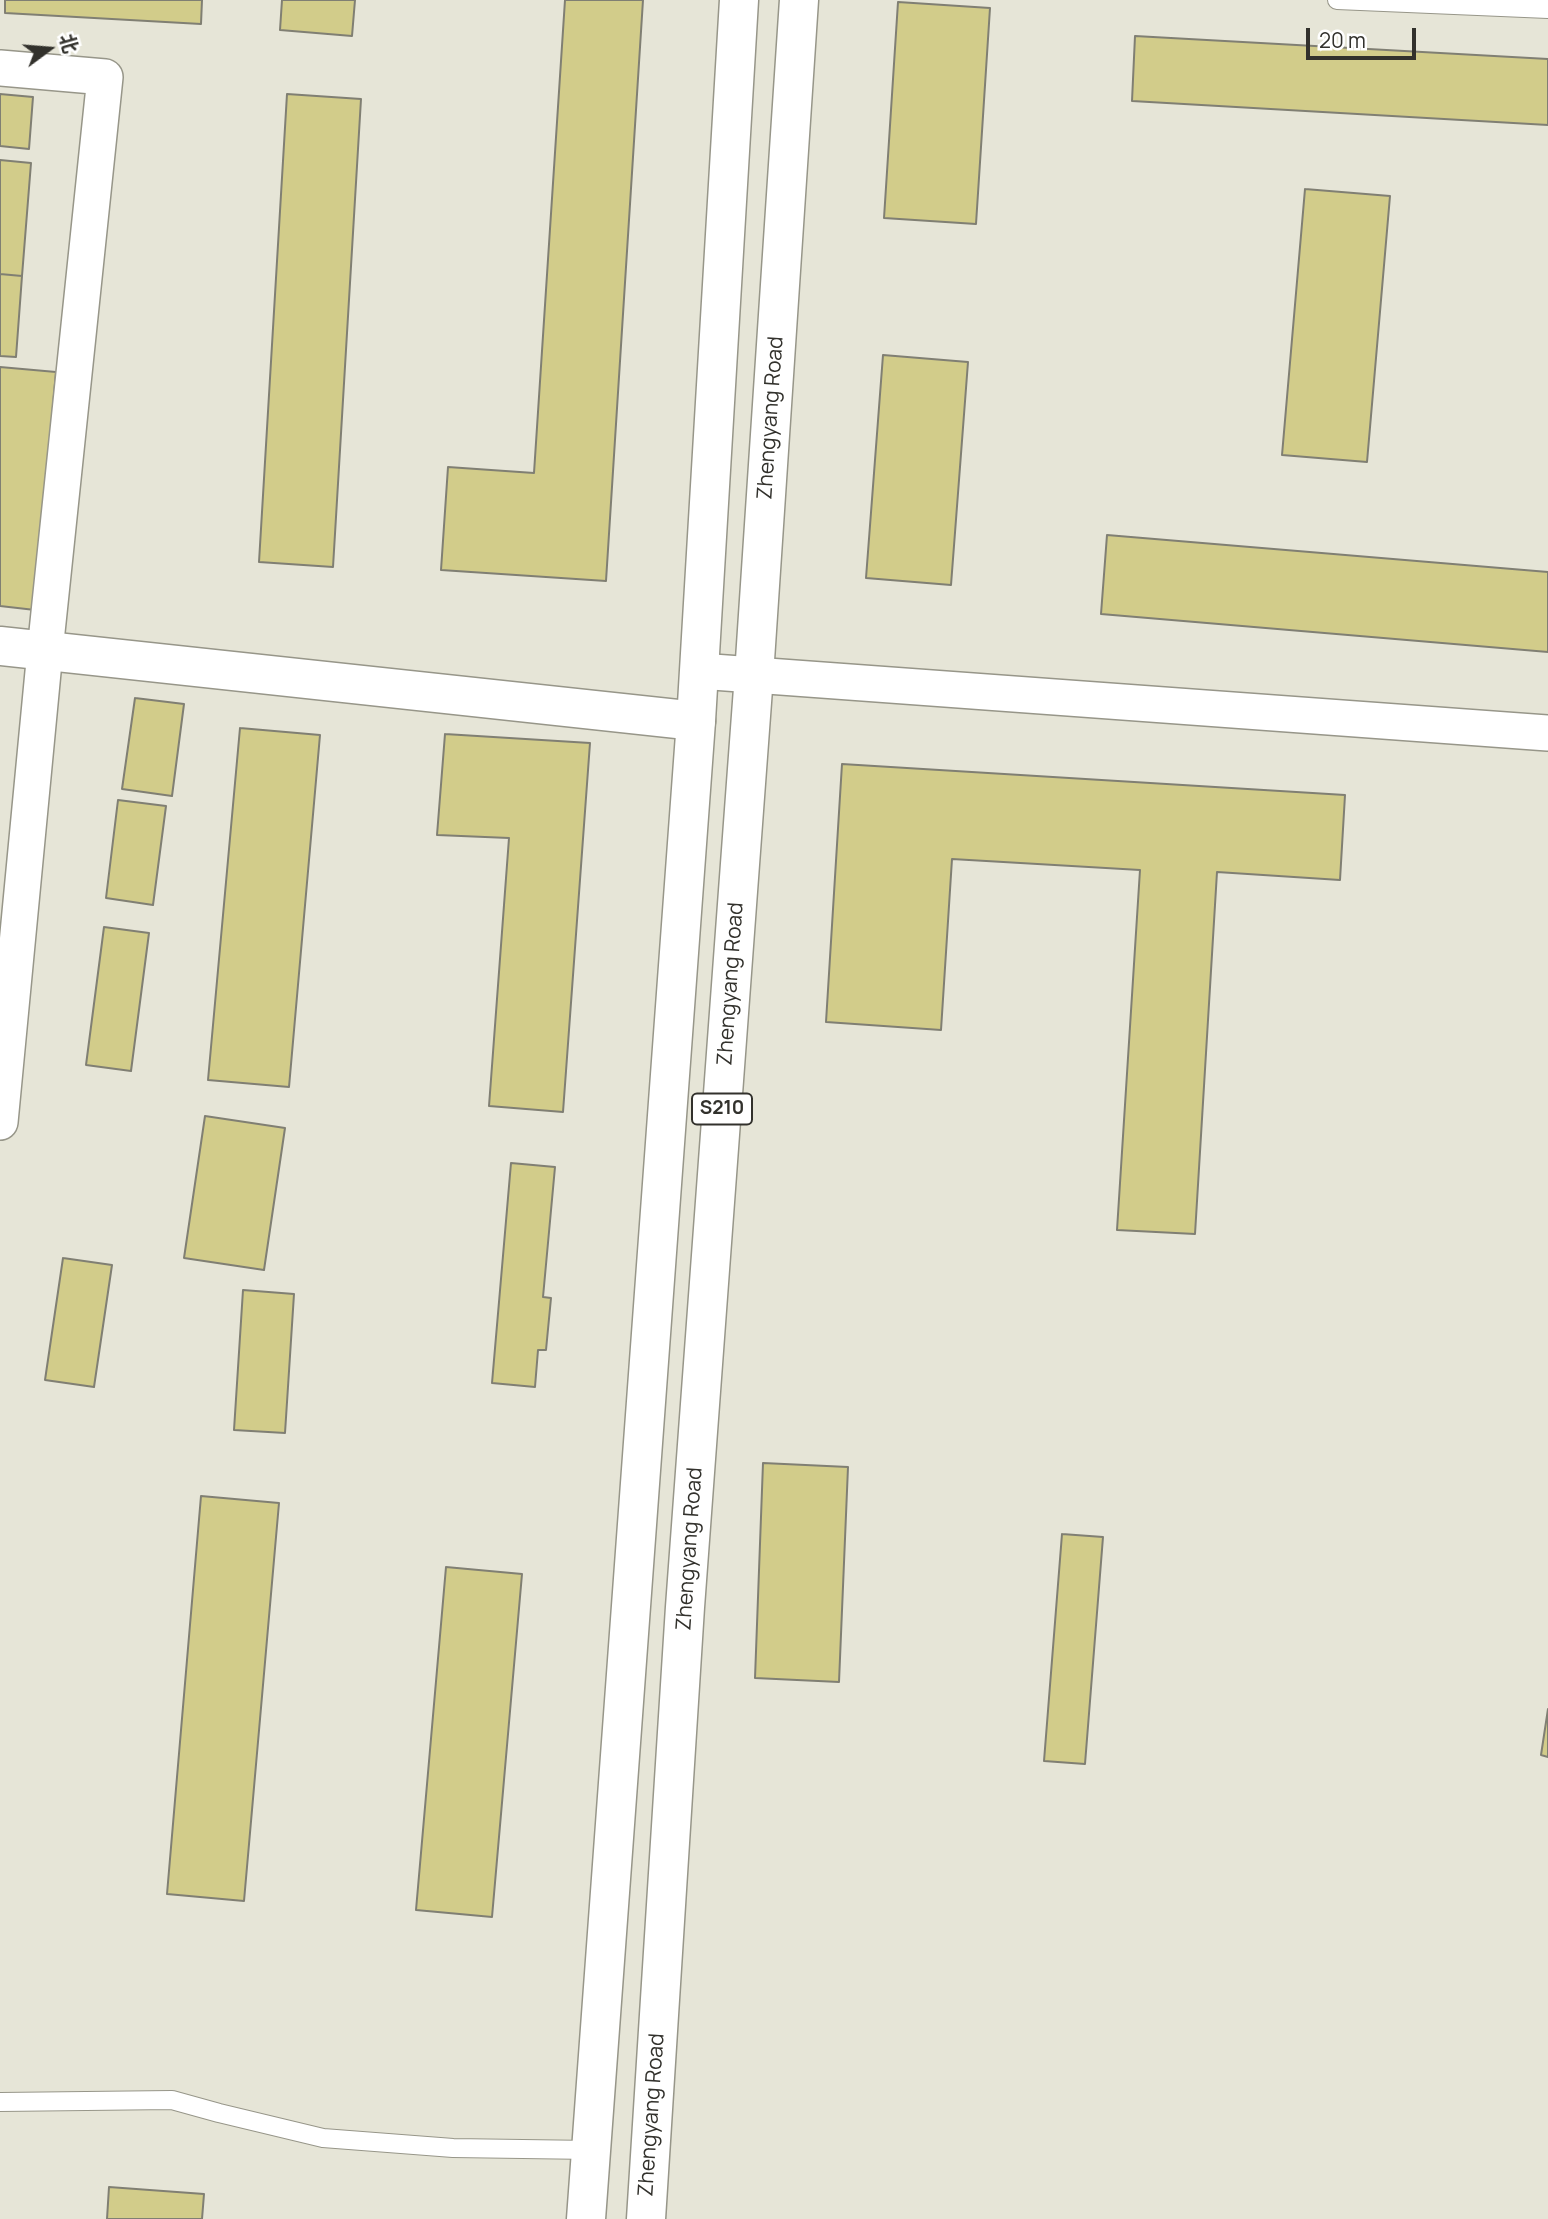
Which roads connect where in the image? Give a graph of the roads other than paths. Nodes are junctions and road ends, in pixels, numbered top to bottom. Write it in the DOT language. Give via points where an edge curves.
graph roads {
  1 [pos="739,0"];
  2 [pos="799,0"];
  3 [pos="1337,0"];
  4 [pos="1548,9"];
  5 [pos="0,68"];
  6 [pos="0,646"];
  7 [pos="44,651"];
  8 [pos="699,671"];
  9 [pos="754,675"];
  10 [pos="696,721"];
  11 [pos="1548,733"];
  12 [pos="0,1122"];
  13 [pos="0,2102"];
  14 [pos="592,2150"];
  15 [pos="586,2219"];
  16 [pos="646,2219"];
  1 -- 8 [label="main road"];
  2 -- 9 [label="main road, Zhengyang Road / S210"];
  3 -- 4 [label="lane"];
  5 -- 7 [label="street" via="105,77"];
  6 -- 7 [label="main road"];
  7 -- 10 [label="main road"];
  7 -- 12 [label="street"];
  8 -- 9 [label="street"];
  8 -- 10 [label="main road"];
  9 -- 11 [label="street"];
  9 -- 16 [label="main road, Zhengyang Road / S210" via="685,1607"];
  10 -- 14 [label="main road"];
  13 -- 14 [label="lane" via="172,2100 323,2138 453,2148"];
  14 -- 15 [label="main road"];
}
